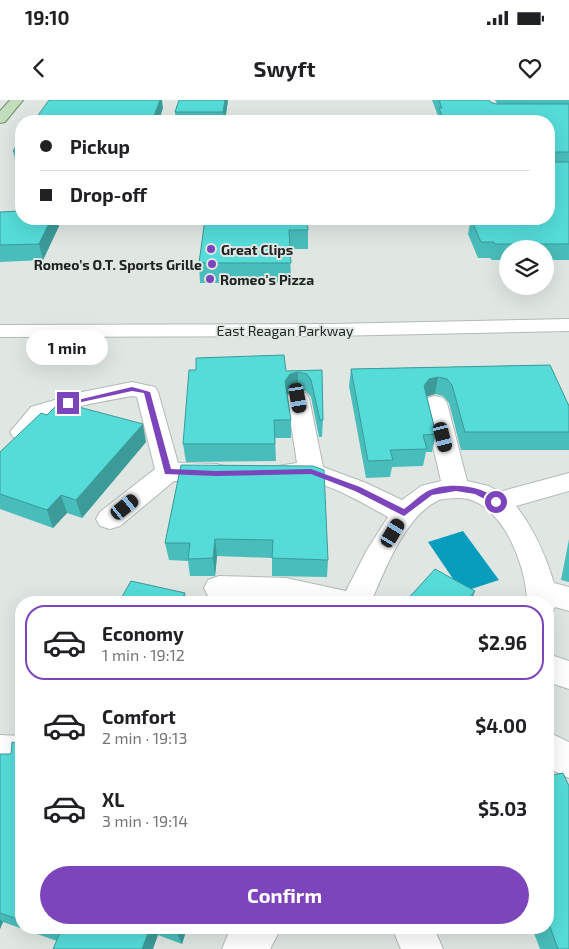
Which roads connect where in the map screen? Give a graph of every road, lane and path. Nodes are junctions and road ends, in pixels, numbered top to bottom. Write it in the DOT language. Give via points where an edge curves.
graph roads {
  1 [pos="17,100"];
  2 [pos="0,119"];
  3 [pos="569,325"];
  4 [pos="0,331"];
  5 [pos="298,398"];
  6 [pos="435,403"];
  7 [pos="22,432"];
  8 [pos="168,472"];
  9 [pos="311,472"];
  10 [pos="235,473"];
  11 [pos="264,473"];
  12 [pos="569,482"];
  13 [pos="456,488"];
  14 [pos="496,502"];
  15 [pos="404,513"];
  16 [pos="110,519"];
  17 [pos="219,588"];
  18 [pos="314,596"];
  19 [pos="359,596"];
  20 [pos="541,596"];
  21 [pos="554,598"];
  22 [pos="569,599"];
  23 [pos="554,670"];
  24 [pos="569,675"];
  25 [pos="0,752"];
  26 [pos="554,752"];
  27 [pos="15,753"];
  28 [pos="569,760"];
  29 [pos="255,934"];
  30 [pos="416,934"];
  31 [pos="244,949"];
  32 [pos="422,949"];
  1 -- 2 [label="main road"];
  3 -- 4 [label="street, East Reagan Parkway"];
  5 -- 9 [label="street"];
  6 -- 13 [label="street"];
  7 -- 8 [label="street" via="39,412 132,389 147,392"];
  8 -- 10 [label="street"];
  8 -- 16 [label="street"];
  9 -- 11 [label="street"];
  9 -- 15 [label="street" via="358,489"];
  12 -- 14 [label="street"];
  13 -- 14 [label="street" via="476,491"];
  13 -- 15 [label="street" via="430,493"];
  14 -- 20 [label="street" via="514,521 532,556"];
  15 -- 19 [label="street"];
  17 -- 18 [label="street" via="286,590"];
  21 -- 22 [label="street"];
  23 -- 24 [label="street"];
  25 -- 27 [label="street"];
  26 -- 28 [label="street"];
  29 -- 31 [label="street"];
  30 -- 32 [label="street"];
}
